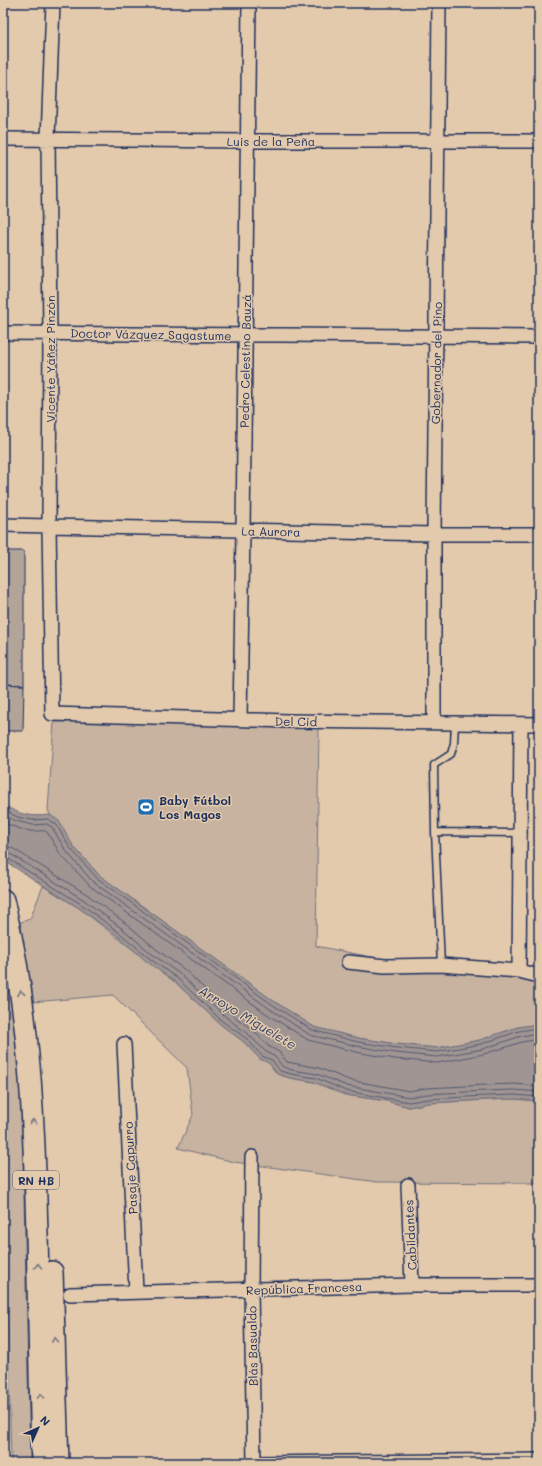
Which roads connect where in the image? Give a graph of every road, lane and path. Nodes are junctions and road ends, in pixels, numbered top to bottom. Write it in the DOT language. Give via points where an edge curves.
graph roads {
  1 [pos="53,3"];
  2 [pos="249,3"];
  3 [pos="439,3"];
  4 [pos="3,139"];
  5 [pos="48,139"];
  6 [pos="247,141"];
  7 [pos="438,141"];
  8 [pos="539,141"];
  9 [pos="3,333"];
  10 [pos="50,333"];
  11 [pos="245,335"];
  12 [pos="436,337"];
  13 [pos="539,337"];
  14 [pos="3,525"];
  15 [pos="49,526"];
  16 [pos="243,531"];
  17 [pos="434,534"];
  18 [pos="539,534"];
  19 [pos="52,714"];
  20 [pos="240,719"];
  21 [pos="434,723"];
  22 [pos="455,724"];
  23 [pos="520,724"];
  24 [pos="539,724"];
  25 [pos="435,832"];
  26 [pos="520,833"];
  27 [pos="3,900"];
  28 [pos="348,962"];
  29 [pos="441,965"];
  30 [pos="520,971"];
  31 [pos="539,976"];
  32 [pos="124,1044"];
  33 [pos="35,1156"];
  34 [pos="252,1157"];
  35 [pos="408,1185"];
  36 [pos="412,1285"];
  37 [pos="539,1285"];
  38 [pos="251,1290"];
  39 [pos="136,1291"];
  40 [pos="70,1294"];
  41 [pos="539,1460"];
  42 [pos="42,1463"];
  43 [pos="58,1463"];
  44 [pos="254,1463"];
  1 -- 5 [label="street, Vicente Yáñez Pinzón"];
  2 -- 6 [label="street, Pedro Celestino Bauzá"];
  3 -- 7 [label="street, Gobernador del Pino"];
  4 -- 5 [label="street, Luis de la Peña"];
  5 -- 6 [label="street, Luis de la Peña"];
  5 -- 10 [label="street, Vicente Yáñez Pinzón"];
  6 -- 7 [label="street, Luis de la Peña"];
  6 -- 11 [label="street, Pedro Celestino Bauzá"];
  7 -- 8 [label="street, Luis de la Peña"];
  7 -- 12 [label="street, Gobernador del Pino"];
  9 -- 10 [label="street, Doctor Vázquez Sagastume"];
  10 -- 11 [label="street, Doctor Vázquez Sagastume"];
  10 -- 15 [label="street, Vicente Yáñez Pinzón"];
  11 -- 12 [label="street, Doctor Vázquez Sagastume"];
  11 -- 16 [label="street, Pedro Celestino Bauzá"];
  12 -- 13 [label="street, Doctor Vázquez Sagastume"];
  12 -- 17 [label="street, Gobernador del Pino"];
  14 -- 15 [label="street, La Aurora"];
  15 -- 16 [label="street, La Aurora"];
  15 -- 19 [label="street, Vicente Yáñez Pinzón"];
  16 -- 17 [label="street, La Aurora"];
  16 -- 20 [label="street, Pedro Celestino Bauzá"];
  17 -- 18 [label="street, La Aurora"];
  17 -- 21 [label="street, Gobernador del Pino"];
  19 -- 20 [label="street, Del Cid"];
  20 -- 21 [label="street, Del Cid"];
  21 -- 22 [label="street, Del Cid"];
  22 -- 23 [label="street, Del Cid"];
  22 -- 25 [label="lane" via="451,754 434,765"];
  23 -- 24 [label="street, Del Cid"];
  23 -- 26 [label="street"];
  25 -- 26 [label="lane"];
  25 -- 29 [label="lane"];
  26 -- 30 [label="street"];
  33 -- 27 [label="highway, RN HB, one-way" via="24,1008"];
  28 -- 29 [label="street" via="385,966"];
  29 -- 30 [label="street"];
  30 -- 31 [label="street"];
  32 -- 39 [label="street, Pasaje Capurro"];
  42 -- 33 [label="highway, RN HB, one-way"];
  43 -- 33 [label="highway, one-way" via="51,1244 44,1186"];
  34 -- 38 [label="street, Blás Basualdo"];
  35 -- 36 [label="street, Cabildantes"];
  36 -- 37 [label="street, República Francesa"];
  36 -- 38 [label="street, República Francesa"];
  38 -- 39 [label="street, República Francesa"];
  38 -- 44 [label="street, Blás Basualdo"];
  39 -- 40 [label="street, República Francesa"];
  41 -- 44 [label="street"];
}
